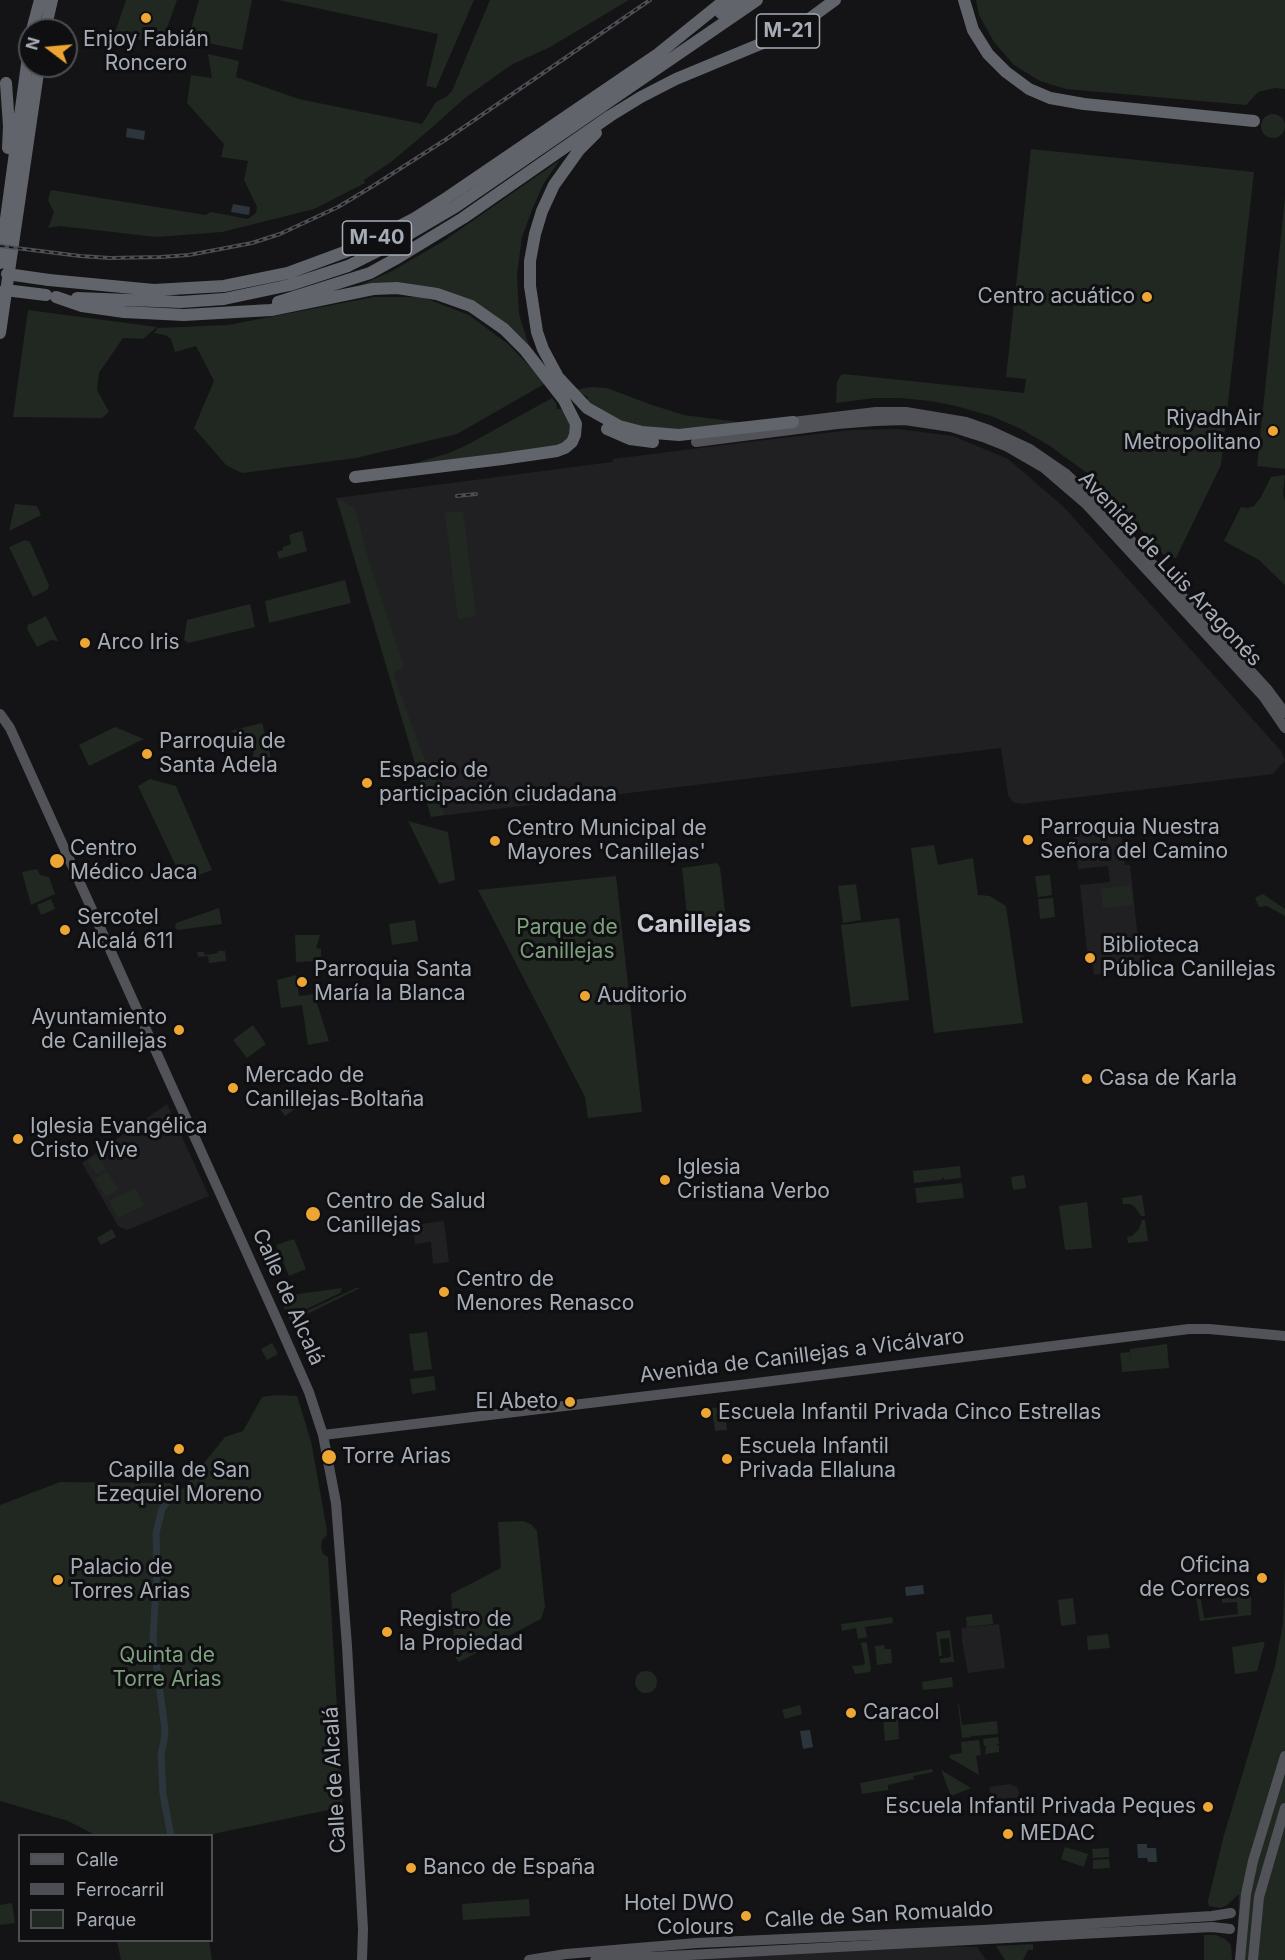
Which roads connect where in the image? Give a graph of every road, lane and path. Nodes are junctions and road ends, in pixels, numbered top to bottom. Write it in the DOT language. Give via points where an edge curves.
graph roads {
  1 [pos="40,0"];
  2 [pos="52,0"];
  3 [pos="725,0"];
  4 [pos="740,0"];
  5 [pos="757,0"];
  6 [pos="835,0"];
  7 [pos="843,0"];
  8 [pos="964,0"];
  9 [pos="35,18"];
  10 [pos="48,18"];
  11 [pos="658,54"];
  12 [pos="736,54"];
  13 [pos="25,78"];
  14 [pos="37,78"];
  15 [pos="6,83"];
  16 [pos="641,97"];
  17 [pos="1254,121"];
  18 [pos="10,189"];
  19 [pos="0,263"];
  20 [pos="4,274"];
  21 [pos="2,289"];
  22 [pos="51,296"];
  23 [pos="246,311"];
  24 [pos="0,331"];
  25 [pos="0,341"];
  26 [pos="564,400"];
  27 [pos="793,422"];
  28 [pos="696,442"];
  29 [pos="355,477"];
  30 [pos="0,714"];
  31 [pos="1285,714"];
  32 [pos="1285,728"];
  33 [pos="1285,1336"];
  34 [pos="1285,1341"];
  35 [pos="489,1418"];
  36 [pos="324,1438"];
  37 [pos="1285,1756"];
  38 [pos="1285,1808"];
  39 [pos="1256,1853"];
  40 [pos="1259,1897"];
  41 [pos="1231,1913"];
  42 [pos="1243,1921"];
  43 [pos="1230,1929"];
  44 [pos="364,1942"];
  45 [pos="1241,1944"];
  46 [pos="362,1960"];
  47 [pos="368,1960"];
  48 [pos="529,1960"];
  49 [pos="595,1960"];
  50 [pos="1240,1960"];
  51 [pos="1253,1960"];
  1 -- 9 [label="highway"];
  2 -- 10 [label="highway"];
  3 -- 11 [label="highway"];
  4 -- 11 [label="highway, M-40"];
  5 -- 22 [label="highway, M-40" via="455,207 348,266 290,285 224,299 153,302"];
  6 -- 12 [label="highway, M-21" via="805,22"];
  7 -- 12 [label="highway" via="794,34 762,49"];
  8 -- 17 [label="highway" via="973,30 988,54 1006,72 1050,98"];
  11 -- 20 [label="highway, M-40, bridge" via="415,218 361,246 288,273 181,290"];
  12 -- 16 [label="highway, M-21"];
  13 -- 18 [label="highway"];
  14 -- 24 [label="highway"];
  15 -- 18 [label="highway"];
  16 -- 23 [label="highway" via="463,218 370,273"];
  16 -- 27 [label="highway" via="579,150 554,185 542,211 530,261 530,286 537,332 546,357 558,378 587,408 619,426 679,435"];
  18 -- 19 [label="highway"];
  21 -- 22 [label="highway, M-40, bridge"];
  22 -- 23 [label="highway" via="82,306 124,312 184,315"];
  23 -- 26 [label="highway" via="272,310 373,290 397,288 436,294 471,306 504,329"];
  24 -- 25 [label="highway"];
  26 -- 28 [label="highway" via="601,426 630,438"];
  26 -- 29 [label="highway" via="576,424 572,442 565,448"];
  27 -- 31 [label="main road, Avenida de Luis Aragonés" via="906,412 966,422 1030,449 1093,499 1268,690"];
  28 -- 32 [label="main road, Avenida de Luis Aragonés" via="837,424 905,420 957,429 1006,446 1044,468 1087,505 1263,696"];
  30 -- 36 [label="main road, Calle de Alcalá" via="10,728 284,1335"];
  33 -- 35 [label="main road, Avenida de Canillejas a Vicálvaro" via="1181,1329"];
  34 -- 35 [label="main road, Avenida de Canillejas a Vicálvaro" via="1189,1334"];
  35 -- 36 [label="main road, Avenida de Canillejas a Vicálvaro"];
  36 -- 44 [label="main road, Calle de Alcalá" via="336,1514"];
  37 -- 39 [label="main road"];
  38 -- 40 [label="main road"];
  39 -- 41 [label="main road" via="1240,1904"];
  39 -- 42 [label="main road"];
  40 -- 42 [label="main road"];
  40 -- 51 [label="main road"];
  41 -- 42 [label="main road"];
  41 -- 48 [label="main road, Calle de San Romualdo" via="697,1943"];
  42 -- 43 [label="main road"];
  42 -- 45 [label="main road"];
  42 -- 51 [label="main road" via="1249,1932"];
  43 -- 45 [label="main road"];
  43 -- 49 [label="main road, Calle de San Romualdo"];
  44 -- 46 [label="main road, Calle de Alcalá"];
  44 -- 47 [label="main road, Calle de Alcalá"];
  45 -- 50 [label="main road"];
}
